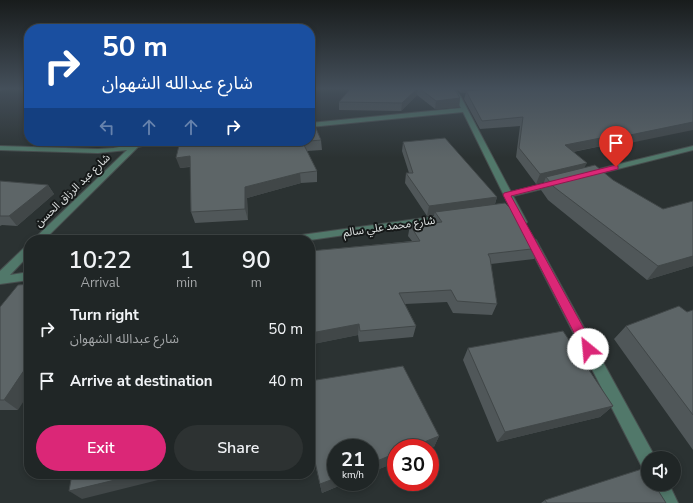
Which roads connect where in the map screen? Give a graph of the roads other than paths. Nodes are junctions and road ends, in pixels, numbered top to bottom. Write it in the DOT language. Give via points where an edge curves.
graph roads {
  1 [pos="449,111"];
  2 [pos="465,111"];
  3 [pos="315,125"];
  4 [pos="128,146"];
  5 [pos="135,146"];
  6 [pos="0,148"];
  7 [pos="693,148"];
  8 [pos="584,175"];
  9 [pos="561,181"];
  10 [pos="507,195"];
  11 [pos="452,217"];
  12 [pos="43,235"];
  13 [pos="315,236"];
  14 [pos="24,254"];
  15 [pos="24,277"];
  16 [pos="0,279"];
  17 [pos="643,451"];
  18 [pos="664,491"];
  19 [pos="670,503"];
  1 -- 3 [label="street"];
  2 -- 10 [label="street"];
  4 -- 6 [label="street" via="98,151"];
  5 -- 12 [label="street, شارع عبد الرزاق الحسن"];
  7 -- 8 [label="street"];
  9 -- 10 [label="street"];
  10 -- 17 [label="street" via="510,209"];
  11 -- 13 [label="street, شارع محمد علي سالم"];
  14 -- 16 [label="street"];
  15 -- 16 [label="street"];
  18 -- 19 [label="street"];
}
